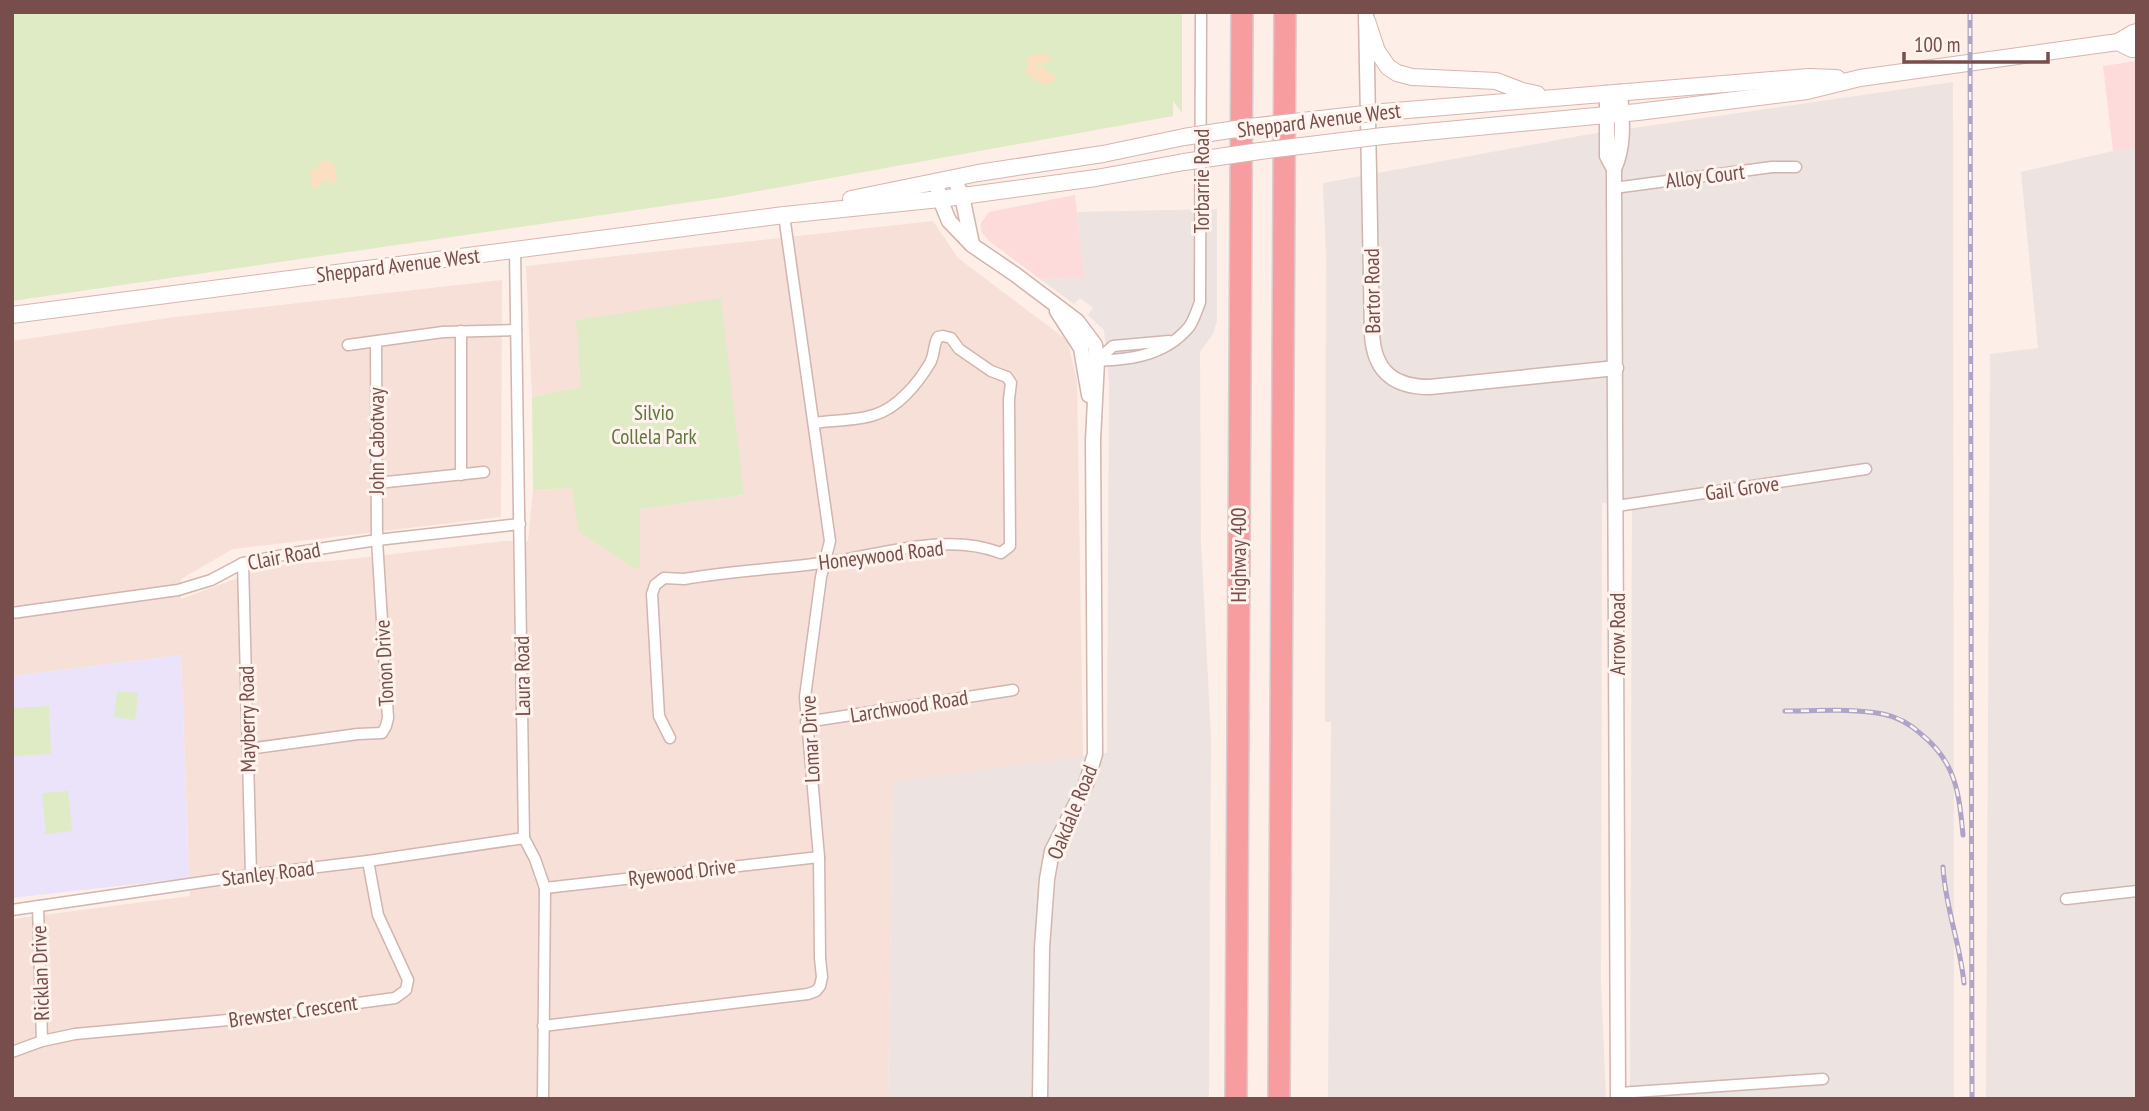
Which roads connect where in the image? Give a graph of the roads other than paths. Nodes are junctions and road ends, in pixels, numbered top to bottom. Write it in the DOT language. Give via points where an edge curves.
graph roads {
  1 [pos="1201,12"];
  2 [pos="1242,12"];
  3 [pos="1285,12"];
  4 [pos="1367,17"];
  5 [pos="2137,33"];
  6 [pos="2118,42"];
  7 [pos="2137,49"];
  8 [pos="1860,78"];
  9 [pos="1614,93"];
  10 [pos="1549,97"];
  11 [pos="1614,114"];
  12 [pos="1796,167"];
  13 [pos="954,178"];
  14 [pos="937,181"];
  15 [pos="1614,188"];
  16 [pos="961,195"];
  17 [pos="940,199"];
  18 [pos="784,215"];
  19 [pos="972,245"];
  20 [pos="515,250"];
  21 [pos="12,315"];
  22 [pos="516,330"];
  23 [pos="461,331"];
  24 [pos="376,342"];
  25 [pos="348,345"];
  26 [pos="1091,361"];
  27 [pos="1615,368"];
  28 [pos="814,423"];
  29 [pos="1866,469"];
  30 [pos="484,472"];
  31 [pos="461,475"];
  32 [pos="377,483"];
  33 [pos="1617,506"];
  34 [pos="520,524"];
  35 [pos="377,540"];
  36 [pos="243,563"];
  37 [pos="824,563"];
  38 [pos="12,613"];
  39 [pos="1013,690"];
  40 [pos="806,722"];
  41 [pos="670,738"];
  42 [pos="248,749"];
  43 [pos="524,838"];
  44 [pos="819,857"];
  45 [pos="368,861"];
  46 [pos="251,875"];
  47 [pos="545,888"];
  48 [pos="2137,891"];
  49 [pos="2066,900"];
  50 [pos="38,906"];
  51 [pos="12,910"];
  52 [pos="543,1026"];
  53 [pos="42,1041"];
  54 [pos="12,1052"];
  55 [pos="1823,1079"];
  56 [pos="1618,1096"];
  57 [pos="542,1099"];
  58 [pos="1040,1099"];
  59 [pos="1236,1099"];
  60 [pos="1279,1099"];
  1 -- 26 [label="street, Torbarrie Road" via="1200,302 1190,326 1149,355"];
  2 -- 59 [label="highway, Highway 400"];
  3 -- 60 [label="highway, Highway 400"];
  4 -- 10 [label="main road" via="1377,51 1397,73 1496,81"];
  4 -- 27 [label="street, Bartor Road" via="1373,345 1377,361 1397,382 1415,387"];
  5 -- 6 [label="main road, Sheppard Avenue West"];
  6 -- 7 [label="main road, Sheppard Avenue West"];
  6 -- 8 [label="main road, Sheppard Avenue West"];
  8 -- 9 [label="main road, Sheppard Avenue West" via="1809,77"];
  8 -- 11 [label="main road, Sheppard Avenue West" via="1807,91"];
  9 -- 10 [label="main road, Sheppard Avenue West"];
  9 -- 11 [label="street, Arrow Road"];
  10 -- 13 [label="main road, Sheppard Avenue West, bridge" via="1249,127"];
  11 -- 15 [label="street, Arrow Road" via="1620,155"];
  11 -- 16 [label="main road, Sheppard Avenue West, bridge" via="1260,150"];
  12 -- 15 [label="street, Alloy Court"];
  13 -- 14 [label="main road, Sheppard Avenue West"];
  13 -- 16 [label="street"];
  14 -- 17 [label="street, Oakdale Road"];
  14 -- 18 [label="main road, Sheppard Avenue West"];
  15 -- 27 [label="street, Arrow Road"];
  16 -- 17 [label="main road, Sheppard Avenue West"];
  16 -- 19 [label="street"];
  17 -- 18 [label="main road, Sheppard Avenue West"];
  17 -- 19 [label="street, Oakdale Road" via="949,221"];
  18 -- 20 [label="main road, Sheppard Avenue West"];
  18 -- 28 [label="street, Lomar Drive"];
  19 -- 26 [label="street, Oakdale Road" via="1050,301"];
  20 -- 21 [label="main road, Sheppard Avenue West"];
  20 -- 22 [label="street, Laura Road"];
  22 -- 23 [label="street"];
  22 -- 34 [label="street, Laura Road"];
  23 -- 24 [label="street"];
  23 -- 31 [label="street"];
  24 -- 25 [label="street"];
  24 -- 32 [label="street, John Cabotway"];
  26 -- 58 [label="street, Oakdale Road" via="1094,754 1086,784 1052,851 1047,879"];
  27 -- 33 [label="street, Arrow Road"];
  28 -- 37 [label="street, Lomar Drive" via="830,541"];
  28 -- 37 [label="street, Honeywood Road" via="885,410 920,378 934,357 940,336 951,338 959,349 1011,383 1010,546 1001,553 982,546 928,545"];
  29 -- 33 [label="street, Gail Grove"];
  30 -- 31 [label="street"];
  31 -- 32 [label="street"];
  32 -- 35 [label="street, John Cabotway"];
  33 -- 56 [label="street, Arrow Road"];
  34 -- 35 [label="street, Clair Road"];
  34 -- 43 [label="street, Laura Road"];
  35 -- 36 [label="street, Clair Road"];
  35 -- 42 [label="street, Tonon Drive" via="388,718 382,733"];
  36 -- 38 [label="street, Clair Road" via="178,590"];
  36 -- 42 [label="street, Mayberry Road"];
  37 -- 40 [label="street, Lomar Drive" via="805,698"];
  37 -- 41 [label="street, Honeywood Road" via="664,578 655,585 659,716"];
  39 -- 40 [label="street, Larchwood Road"];
  40 -- 44 [label="street, Lomar Drive"];
  42 -- 46 [label="street, Mayberry Road"];
  43 -- 45 [label="street, Stanley Road"];
  43 -- 47 [label="street, Laura Road"];
  44 -- 47 [label="street, Ryewood Drive"];
  44 -- 52 [label="street, Lomar Drive" via="822,977 816,991"];
  45 -- 46 [label="street, Stanley Road"];
  45 -- 53 [label="street, Brewster Crescent" via="378,915 408,980 395,998"];
  46 -- 50 [label="street, Stanley Road"];
  47 -- 52 [label="street, Laura Road"];
  48 -- 49 [label="street"];
  50 -- 51 [label="street, Stanley Road"];
  50 -- 53 [label="street, Ricklan Drive"];
  52 -- 57 [label="street, Laura Road"];
  53 -- 54 [label="street"];
  55 -- 56 [label="street"];
}
